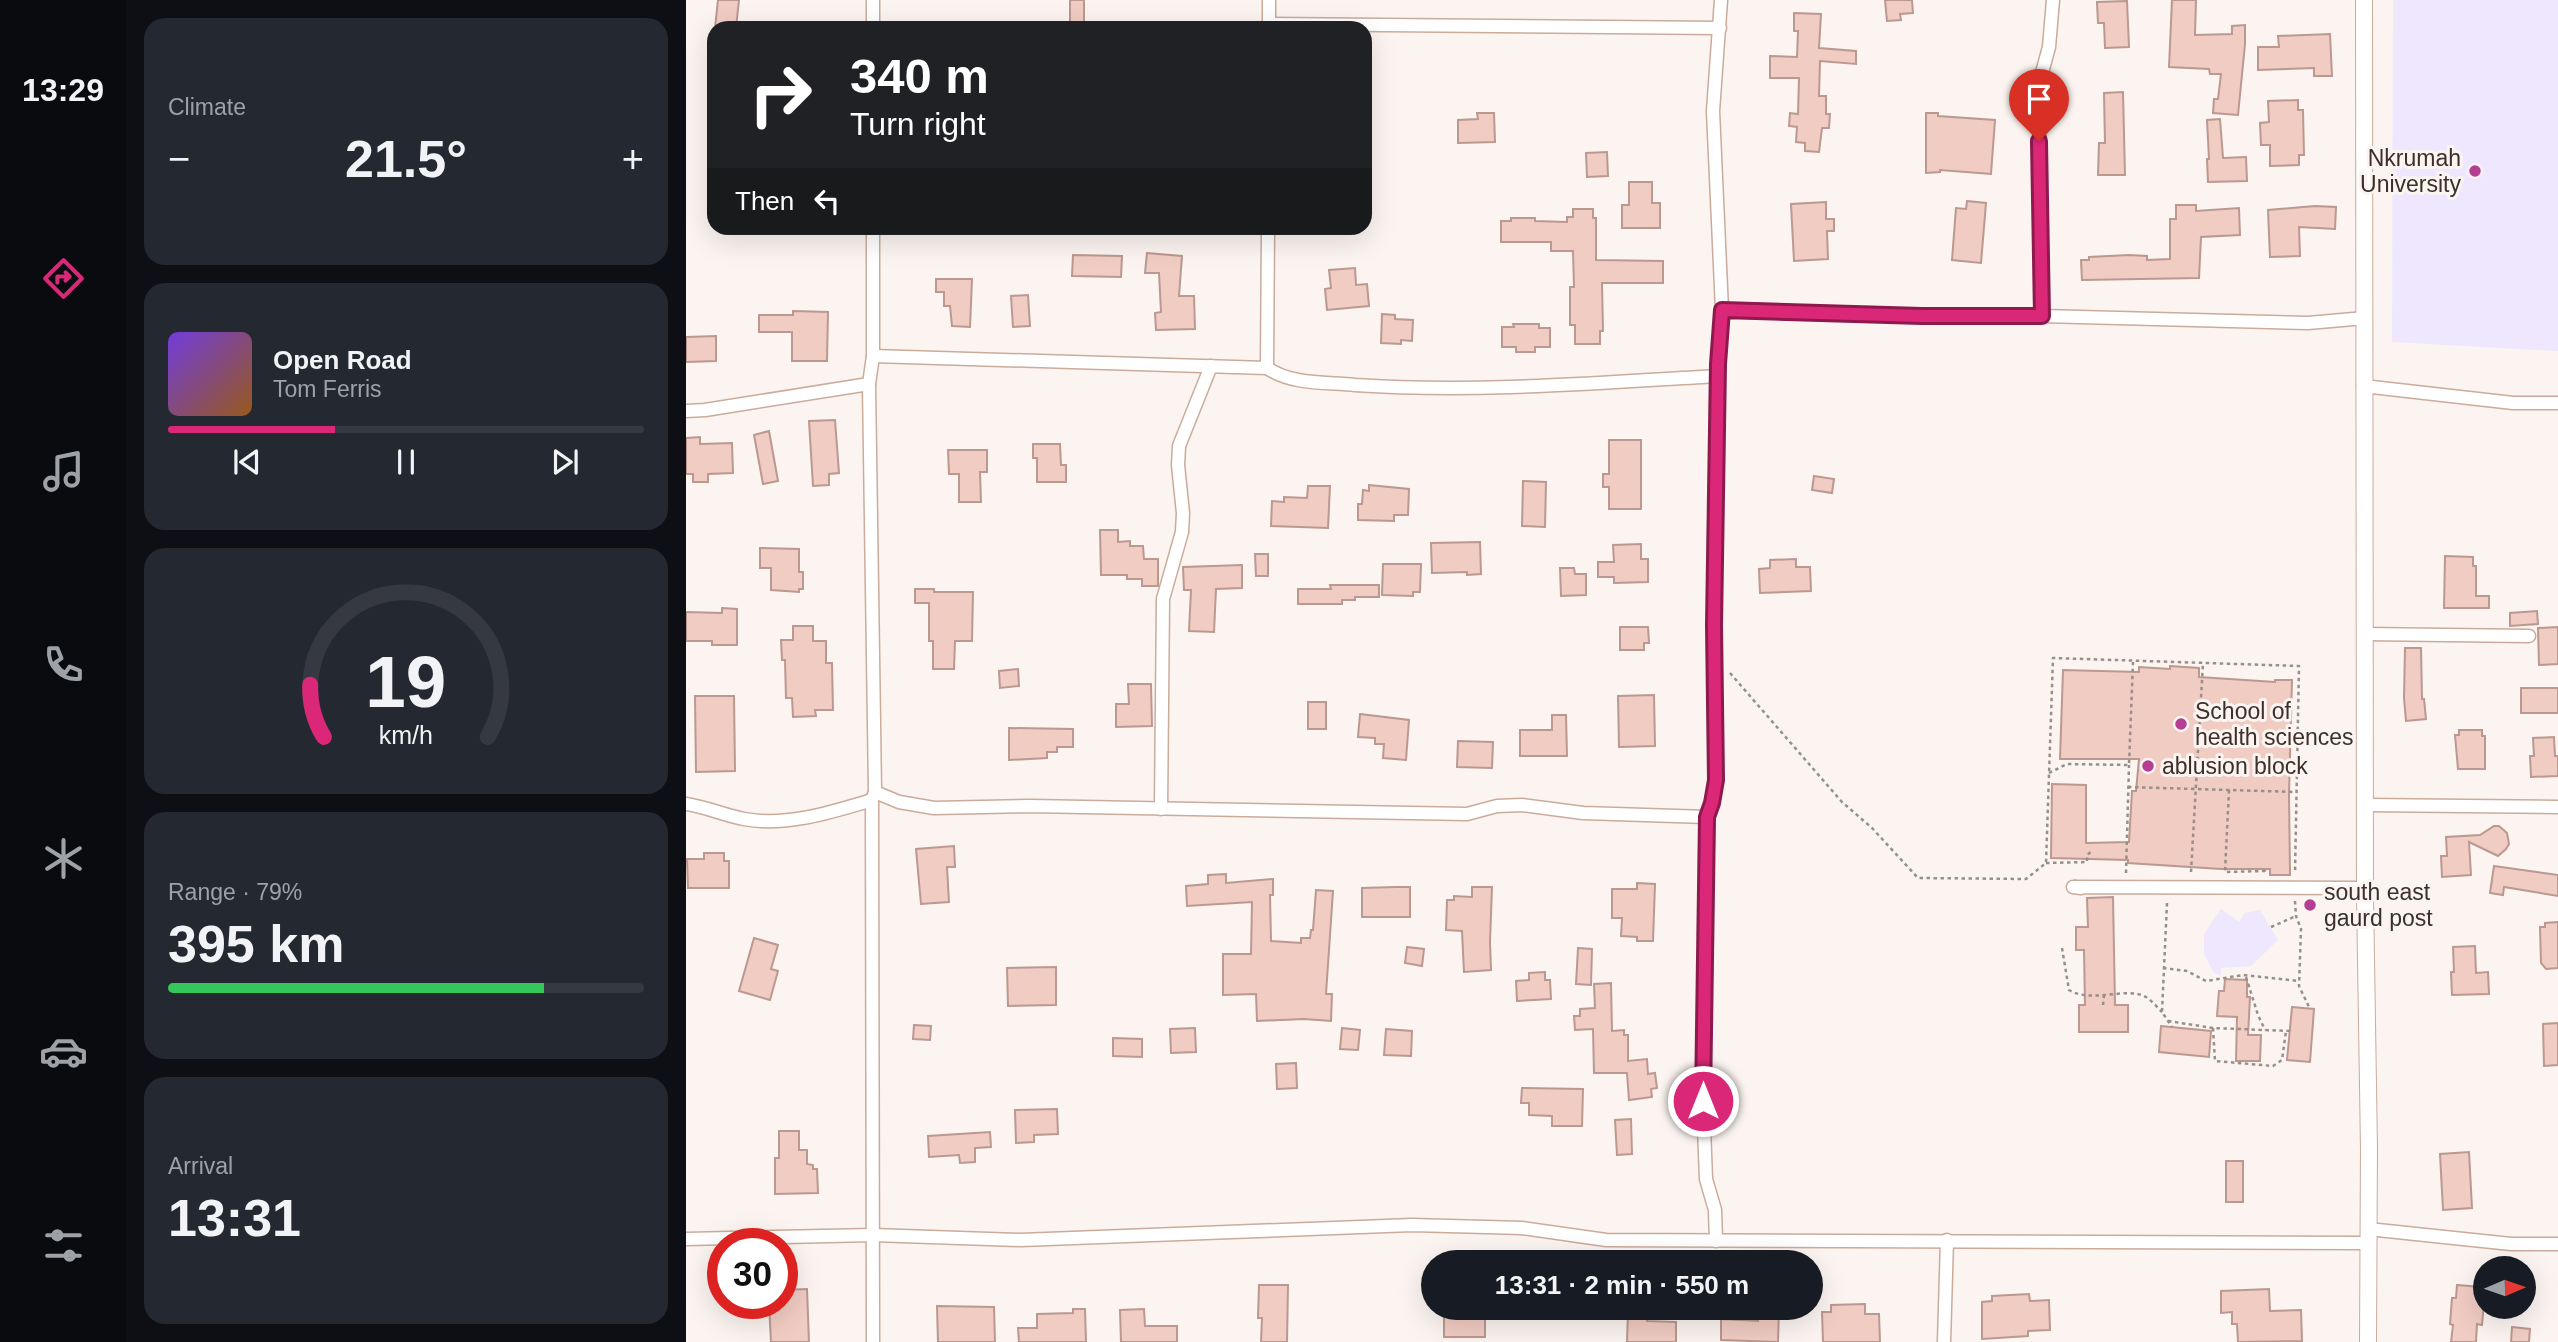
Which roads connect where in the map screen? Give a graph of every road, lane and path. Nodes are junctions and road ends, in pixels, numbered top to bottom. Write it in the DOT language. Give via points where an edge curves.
graph roads {
  1 [pos="873,0"];
  2 [pos="1269,0"];
  3 [pos="1721,0"];
  4 [pos="2053,0"];
  5 [pos="2364,0"];
  6 [pos="873,21"];
  7 [pos="1269,21"];
  8 [pos="1372,26"];
  9 [pos="1720,28"];
  10 [pos="873,235"];
  11 [pos="1268,235"];
  12 [pos="1722,310"];
  13 [pos="2042,316"];
  14 [pos="2365,318"];
  15 [pos="873,356"];
  16 [pos="1211,366"];
  17 [pos="1267,368"];
  18 [pos="1718,376"];
  19 [pos="869,384"];
  20 [pos="2363,386"];
  21 [pos="2558,402"];
  22 [pos="686,411"];
  23 [pos="2364,634"];
  24 [pos="2529,636"];
  25 [pos="1715,656"];
  26 [pos="2134,660"];
  27 [pos="2203,663"];
  28 [pos="2129,765"];
  29 [pos="2049,774"];
  30 [pos="2128,787"];
  31 [pos="2229,790"];
  32 [pos="2296,792"];
  33 [pos="873,796"];
  34 [pos="686,804"];
  35 [pos="2365,805"];
  36 [pos="2558,807"];
  37 [pos="1161,808"];
  38 [pos="1707,817"];
  39 [pos="2092,851"];
  40 [pos="2046,863"];
  41 [pos="2265,880"];
  42 [pos="2081,888"];
  43 [pos="2125,888"];
  44 [pos="2365,888"];
  45 [pos="2169,889"];
  46 [pos="2190,889"];
  47 [pos="2294,889"];
  48 [pos="2296,916"];
  49 [pos="2271,927"];
  50 [pos="2062,948"];
  51 [pos="2163,968"];
  52 [pos="2246,975"];
  53 [pos="2299,981"];
  54 [pos="2104,995"];
  55 [pos="2104,1005"];
  56 [pos="2308,1007"];
  57 [pos="2162,1012"];
  58 [pos="2168,1021"];
  59 [pos="2172,1027"];
  60 [pos="2214,1028"];
  61 [pos="2265,1030"];
  62 [pos="873,1235"];
  63 [pos="2368,1236"];
  64 [pos="686,1238"];
  65 [pos="1947,1240"];
  66 [pos="1716,1241"];
  67 [pos="2558,1244"];
  68 [pos="873,1342"];
  69 [pos="1944,1342"];
  70 [pos="2368,1342"];
  1 -- 6 [label="street"];
  2 -- 7 [label="street"];
  3 -- 9 [label="street"];
  4 -- 13 [label="street" via="2049,47 2040,80"];
  5 -- 14 [label="street"];
  8 -- 9 [label="street"];
  9 -- 12 [label="street" via="1713,111"];
  10 -- 15 [label="street"];
  11 -- 17 [label="street"];
  12 -- 13 [label="street"];
  12 -- 18 [label="street"];
  13 -- 14 [label="street" via="2308,323"];
  14 -- 20 [label="street"];
  15 -- 16 [label="street"];
  15 -- 19 [label="street"];
  16 -- 17 [label="street"];
  16 -- 37 [label="street" via="1179,446 1182,532 1163,599"];
  17 -- 18 [label="street" via="1296,380 1390,387 1540,386"];
  18 -- 25 [label="street"];
  19 -- 22 [label="street"];
  19 -- 33 [label="street"];
  20 -- 21 [label="street" via="2513,403"];
  20 -- 23 [label="street"];
  23 -- 24 [label="street"];
  23 -- 35 [label="street"];
  25 -- 38 [label="street" via="1716,780"];
  25 -- 40 [label="path" via="1842,802 1918,878 2026,879"];
  26 -- 27 [label="path"];
  26 -- 28 [label="path"];
  26 -- 29 [label="path" via="2053,658"];
  27 -- 32 [label="path" via="2299,666"];
  27 -- 46 [label="path"];
  28 -- 29 [label="path" via="2067,764"];
  28 -- 30 [label="path"];
  29 -- 40 [label="path"];
  30 -- 31 [label="path"];
  30 -- 43 [label="path"];
  31 -- 32 [label="path"];
  31 -- 41 [label="path" via="2225,872 2265,871"];
  32 -- 47 [label="path"];
  33 -- 34 [label="street" via="822,814 762,821"];
  33 -- 37 [label="street" via="934,808"];
  33 -- 62 [label="street"];
  35 -- 36 [label="street"];
  35 -- 44 [label="street"];
  37 -- 38 [label="street" via="1467,814 1522,805 1583,813"];
  38 -- 66 [label="street" via="1703,1101 1706,1180"];
  39 -- 40 [label="path" via="2087,862"];
  42 -- 43 [label="street"];
  43 -- 45 [label="street"];
  44 -- 47 [label="street"];
  44 -- 63 [label="street"];
  45 -- 46 [label="street"];
  45 -- 51 [label="path"];
  46 -- 47 [label="street"];
  47 -- 48 [label="path"];
  48 -- 49 [label="path"];
  48 -- 53 [label="path" via="2301,929"];
  50 -- 54 [label="path" via="2069,990 2079,996"];
  51 -- 52 [label="path" via="2187,971 2206,981"];
  51 -- 57 [label="path"];
  52 -- 53 [label="path"];
  52 -- 61 [label="path"];
  53 -- 56 [label="path"];
  54 -- 55 [label="path"];
  54 -- 57 [label="path" via="2135,993"];
  57 -- 58 [label="path"];
  58 -- 59 [label="path"];
  58 -- 60 [label="path"];
  60 -- 61 [label="path"];
  60 -- 61 [label="path" via="2215,1060 2273,1066 2282,1060 2288,1031"];
  62 -- 64 [label="street"];
  62 -- 66 [label="street" via="1021,1240 1412,1225 1522,1228 1606,1240"];
  62 -- 68 [label="street"];
  63 -- 65 [label="street"];
  63 -- 67 [label="street"];
  63 -- 70 [label="street"];
  65 -- 66 [label="street"];
  65 -- 69 [label="street"];
}
